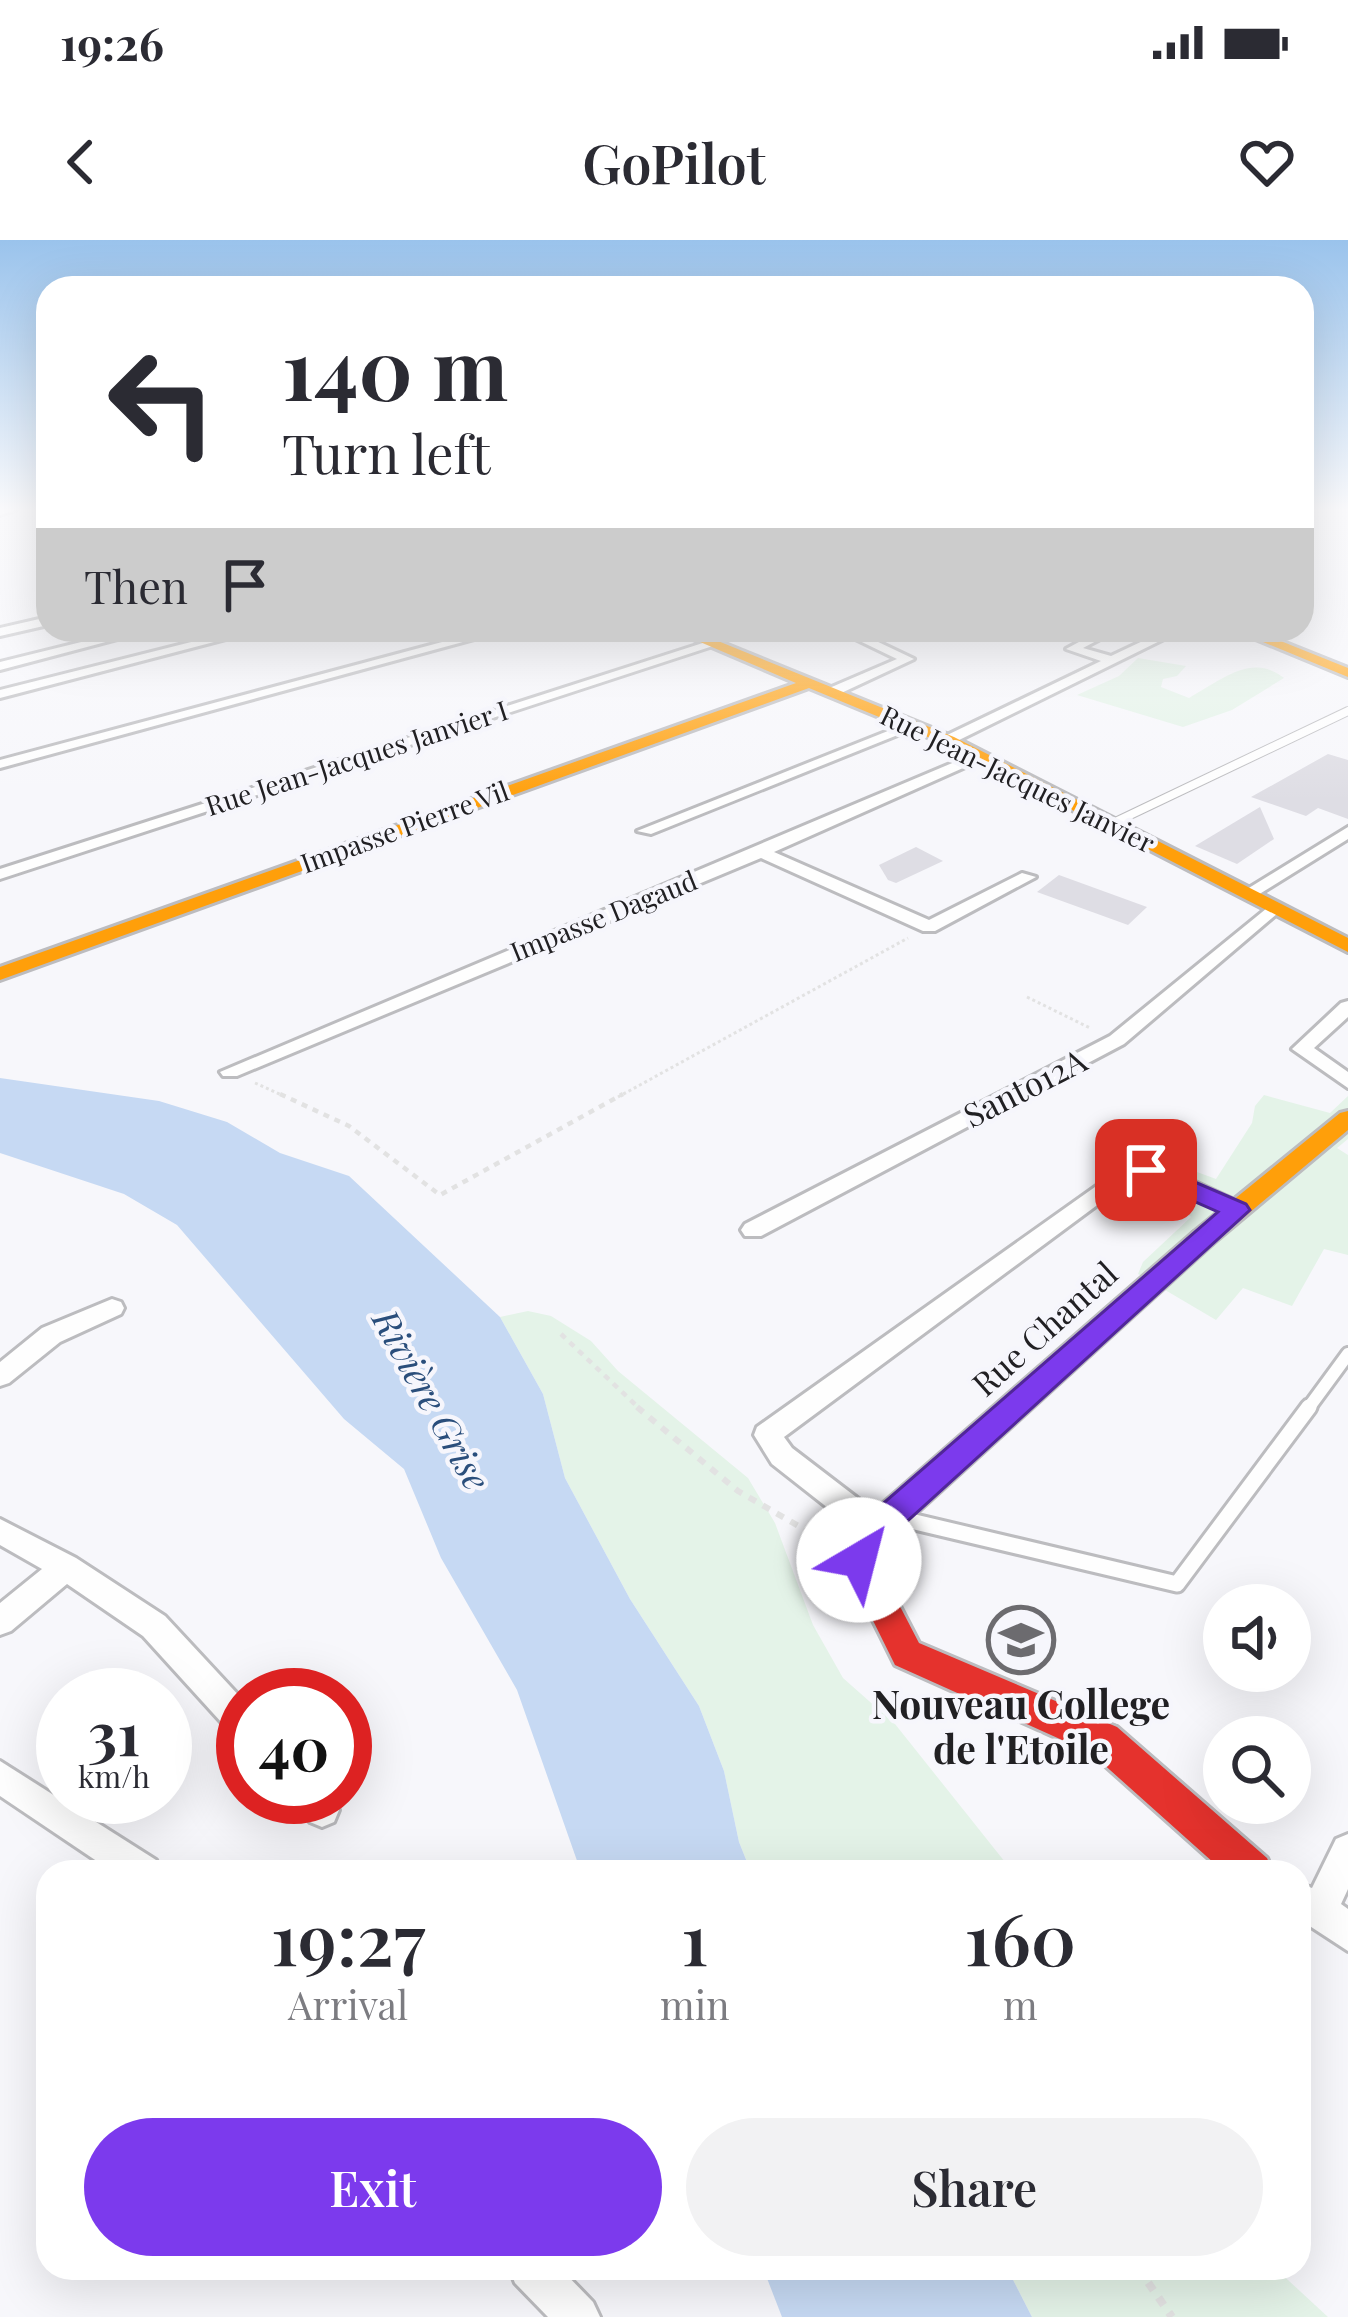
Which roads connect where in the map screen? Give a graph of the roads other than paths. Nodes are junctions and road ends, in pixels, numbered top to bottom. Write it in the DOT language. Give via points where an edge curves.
graph roads {
  1 [pos="36,624"];
  2 [pos="0,632"];
  3 [pos="95,642"];
  4 [pos="206,642"];
  5 [pos="456,642"];
  6 [pos="671,642"];
  7 [pos="713,642"];
  8 [pos="870,642"];
  9 [pos="1086,642"];
  10 [pos="1152,642"];
  11 [pos="1270,642"];
  12 [pos="1113,662"];
  13 [pos="0,665"];
  14 [pos="1348,673"];
  15 [pos="821,688"];
  16 [pos="0,694"];
  17 [pos="1348,711"];
  18 [pos="914,726"];
  19 [pos="948,740"];
  20 [pos="976,757"];
  21 [pos="0,764"];
  22 [pos="1108,825"];
  23 [pos="645,831"];
  24 [pos="1348,832"];
  25 [pos="761,852"];
  26 [pos="0,874"];
  27 [pos="1028,877"];
  28 [pos="1247,894"];
  29 [pos="1272,909"];
  30 [pos="1348,946"];
  31 [pos="0,974"];
  32 [pos="1348,1007"];
  33 [pos="230,1072"];
  34 [pos="1348,1082"];
  35 [pos="1348,1118"];
  36 [pos="1237,1210"];
  37 [pos="752,1230"];
  38 [pos="112,1308"];
  39 [pos="1348,1354"];
  40 [pos="0,1376"];
  41 [pos="885,1524"];
  42 [pos="0,1531"];
  43 [pos="66,1567"];
  44 [pos="0,1622"];
  45 [pos="216,1694"];
  46 [pos="0,1777"];
  47 [pos="1348,1851"];
  48 [pos="125,1860"];
  49 [pos="1240,1860"];
  50 [pos="1311,1902"];
  51 [pos="1311,1906"];
  52 [pos="1348,1933"];
  53 [pos="542,2280"];
  54 [pos="578,2317"];
  1 -- 2 [label="street"];
  3 -- 13 [label="street"];
  4 -- 16 [label="street"];
  5 -- 21 [label="street"];
  6 -- 26 [label="street, Rue Jean-Jacques Janvier I"];
  7 -- 15 [label="street, Rue Jean-Jacques Janvier"];
  8 -- 15 [label="street" via="908,659"];
  9 -- 12 [label="street" via="1072,649"];
  10 -- 12 [label="street"];
  11 -- 14 [label="street"];
  12 -- 19 [label="street"];
  15 -- 18 [label="street, Rue Jean-Jacques Janvier"];
  15 -- 31 [label="street, Impasse Pierre Vil"];
  17 -- 22 [label="lane"];
  18 -- 19 [label="street, Rue Jean-Jacques Janvier"];
  18 -- 23 [label="street"];
  19 -- 20 [label="street, Rue Jean-Jacques Janvier"];
  20 -- 22 [label="street, Rue Jean-Jacques Janvier"];
  20 -- 25 [label="street, Impasse Dagaud"];
  22 -- 28 [label="street, Rue Jean-Jacques Janvier"];
  24 -- 28 [label="street"];
  25 -- 27 [label="street" via="928,927"];
  25 -- 33 [label="street, Impasse Dagaud"];
  28 -- 29 [label="street, Rue Jean-Jacques Janvier"];
  29 -- 30 [label="street, Rue Jean-Jacques Janvier"];
  29 -- 37 [label="street, Santo12A" via="1117,1040"];
  32 -- 34 [label="street" via="1302,1049"];
  35 -- 36 [label="street, Rue Chantal"];
  36 -- 41 [label="street, Rue Chantal"];
  36 -- 41 [label="street" via="1160,1174 1126,1172 767,1435 782,1456"];
  38 -- 40 [label="street" via="51,1336"];
  39 -- 41 [label="lane" via="1177,1584"];
  41 -- 49 [label="street, Rue Chantal" via="859,1560 907,1654 1105,1740"];
  42 -- 43 [label="street"];
  43 -- 44 [label="street"];
  43 -- 45 [label="street" via="154,1626"];
  46 -- 48 [label="street"];
  47 -- 50 [label="street"];
  51 -- 52 [label="street"];
  53 -- 54 [label="street"];
}
